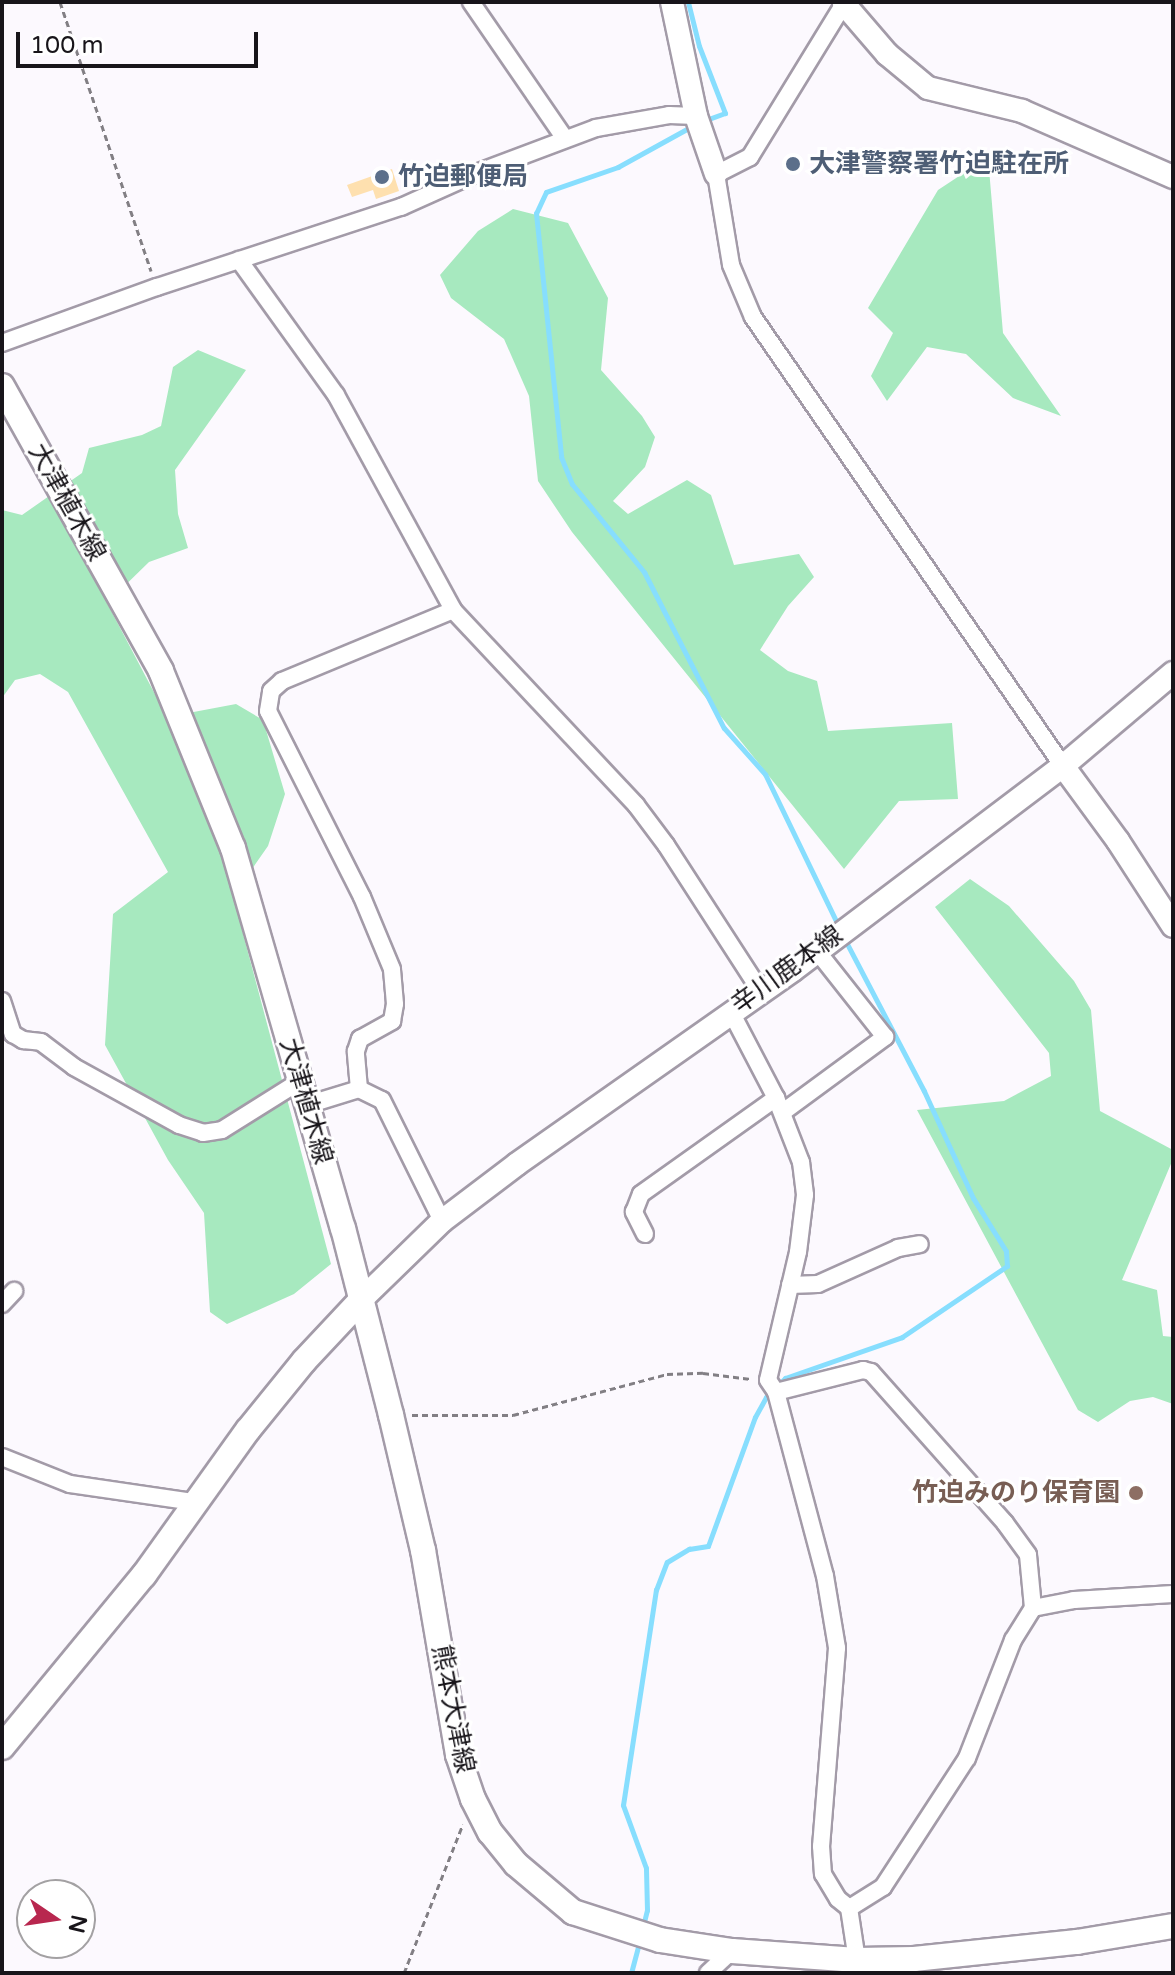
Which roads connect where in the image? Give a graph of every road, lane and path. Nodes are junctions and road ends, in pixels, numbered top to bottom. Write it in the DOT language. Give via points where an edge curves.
graph roads {
  1 [pos="60,2"];
  2 [pos="471,2"];
  3 [pos="672,2"];
  4 [pos="845,3"];
  5 [pos="698,122"];
  6 [pos="565,139"];
  7 [pos="716,174"];
  8 [pos="1173,177"];
  9 [pos="239,260"];
  10 [pos="157,287"];
  11 [pos="2,343"];
  12 [pos="2,386"];
  13 [pos="453,610"];
  14 [pos="1173,673"];
  15 [pos="1063,766"];
  16 [pos="1173,926"];
  17 [pos="817,951"];
  18 [pos="761,992"];
  19 [pos="2,1001"];
  20 [pos="731,1012"];
  21 [pos="300,1081"];
  22 [pos="359,1089"];
  23 [pos="307,1105"];
  24 [pos="780,1105"];
  25 [pos="442,1221"];
  26 [pos="645,1234"];
  27 [pos="920,1244"];
  28 [pos="790,1285"];
  29 [pos="14,1291"];
  30 [pos="362,1299"];
  31 [pos="2,1304"];
  32 [pos="776,1392"];
  33 [pos="391,1415"];
  34 [pos="2,1457"];
  35 [pos="193,1502"];
  36 [pos="1173,1594"];
  37 [pos="1033,1608"];
  38 [pos="2,1747"];
  39 [pos="473,1799"];
  40 [pos="849,1908"];
  41 [pos="1173,1926"];
  42 [pos="732,1951"];
  43 [pos="857,1966"];
  44 [pos="404,1973"];
  45 [pos="708,1973"];
  1 -- 10 [label="path"];
  2 -- 6 [label="street"];
  3 -- 5 [label="main road"];
  4 -- 7 [label="street" via="750,157"];
  4 -- 8 [label="main road" via="907,74 928,88 1022,111"];
  5 -- 6 [label="street" via="635,120"];
  5 -- 7 [label="main road"];
  6 -- 9 [label="street" via="401,207"];
  7 -- 15 [label="street" via="731,265 753,317"];
  9 -- 10 [label="street"];
  9 -- 13 [label="street" via="336,395"];
  10 -- 11 [label="street"];
  12 -- 21 [label="main road, 大津植木線" via="161,671 185,725 233,848"];
  13 -- 18 [label="street" via="636,805"];
  13 -- 22 [label="street" via="282,681 271,691 268,711 362,897 392,969 392,1021 360,1039"];
  14 -- 15 [label="main road, 辛川鹿本線"];
  15 -- 16 [label="main road"];
  15 -- 17 [label="main road, 辛川鹿本線"];
  17 -- 18 [label="main road, 辛川鹿本線"];
  17 -- 24 [label="street" via="885,1037"];
  18 -- 20 [label="main road, 辛川鹿本線"];
  19 -- 21 [label="street" via="13,1034 41,1042 74,1067 203,1133 222,1130"];
  20 -- 24 [label="street"];
  20 -- 25 [label="main road, 辛川鹿本線"];
  21 -- 23 [label="main road, 大津植木線"];
  22 -- 23 [label="street"];
  22 -- 25 [label="street" via="382,1100"];
  23 -- 30 [label="main road, 大津植木線"];
  24 -- 26 [label="street" via="641,1194 634,1212"];
  24 -- 28 [label="street" via="801,1162 805,1195"];
  25 -- 30 [label="main road, 辛川鹿本線"];
  27 -- 28 [label="street" via="898,1248 818,1284"];
  28 -- 32 [label="street" via="768,1380"];
  29 -- 31 [label="street"];
  30 -- 33 [label="main road, 熊本大津線"];
  30 -- 35 [label="main road" via="304,1361"];
  32 -- 33 [label="path" via="752,1379 667,1374 513,1415"];
  32 -- 37 [label="street" via="871,1372 1028,1555"];
  32 -- 40 [label="street" via="825,1576 837,1648 821,1846 823,1874"];
  33 -- 39 [label="main road, 熊本大津線" via="423,1550 458,1755"];
  34 -- 35 [label="street" via="85,1487"];
  35 -- 38 [label="main road" via="144,1575"];
  36 -- 37 [label="street"];
  37 -- 40 [label="street" via="1013,1640 967,1758 883,1887"];
  39 -- 42 [label="main road, 熊本大津線" via="490,1832 516,1864 573,1912 660,1940"];
  39 -- 44 [label="path"];
  40 -- 43 [label="street"];
  41 -- 43 [label="main road, 熊本大津線"];
  42 -- 43 [label="main road, 熊本大津線"];
  42 -- 45 [label="street"];
}
